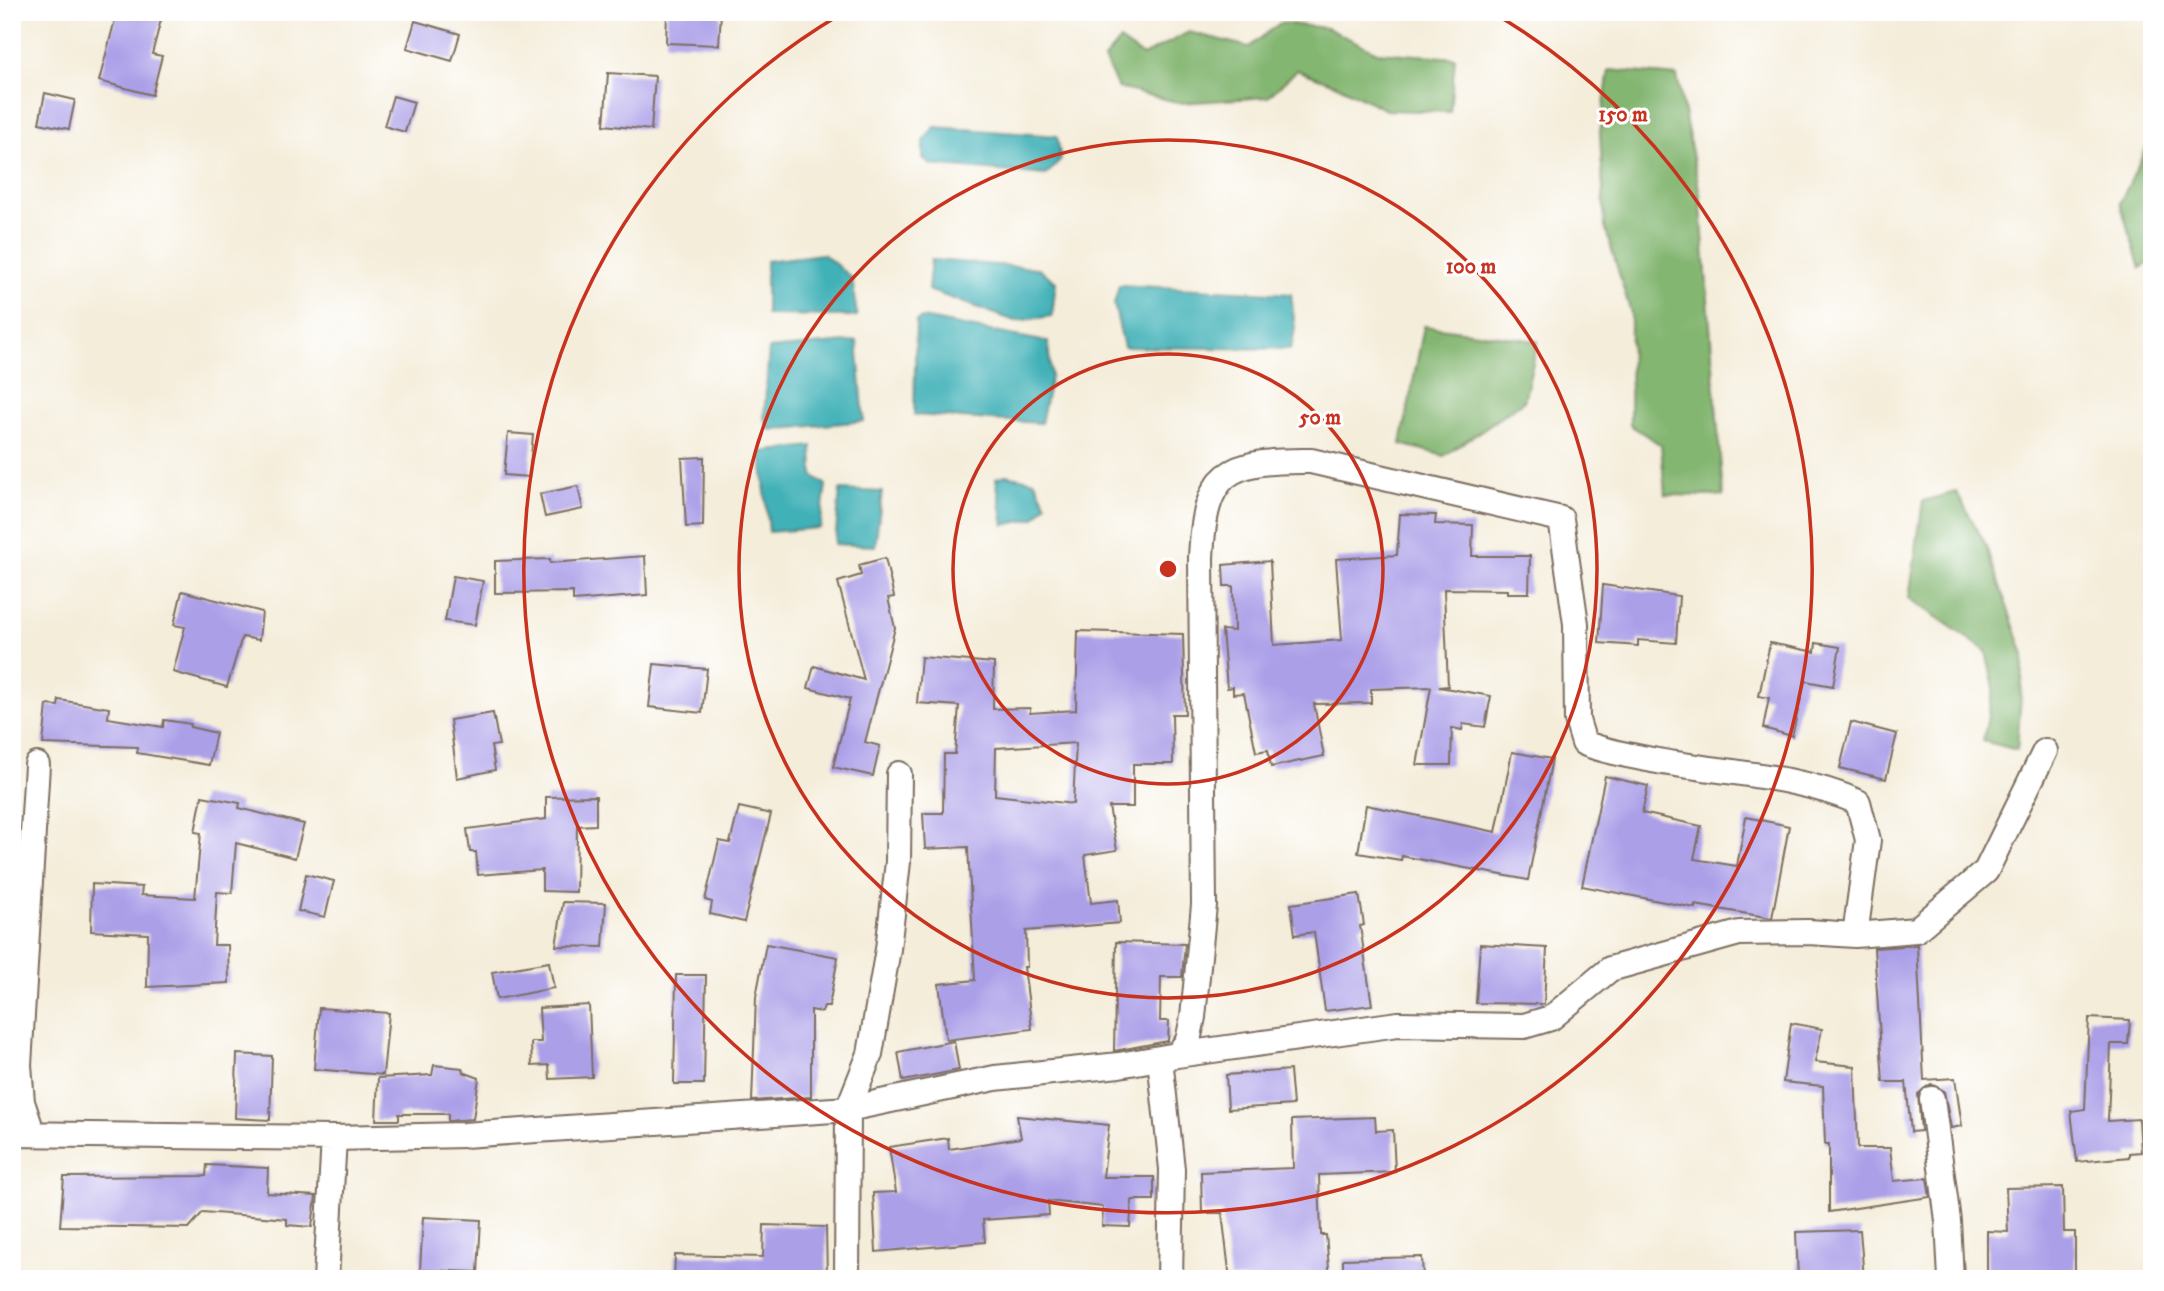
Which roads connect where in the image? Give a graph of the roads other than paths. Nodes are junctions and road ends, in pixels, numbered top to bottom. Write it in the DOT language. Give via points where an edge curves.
graph roads {
  1 [pos="2045,751"];
  2 [pos="37,765"];
  3 [pos="899,774"];
  4 [pos="1856,935"];
  5 [pos="1168,1057"];
  6 [pos="1932,1099"];
  7 [pos="848,1109"];
  8 [pos="22,1133"];
  9 [pos="334,1138"];
  10 [pos="326,1279"];
  11 [pos="847,1279"];
  12 [pos="1170,1279"];
  13 [pos="1951,1279"];
  1 -- 4 [label="street" via="1986,871 1916,930"];
  2 -- 8 [label="street" via="19,1065"];
  3 -- 7 [label="street" via="898,862 888,949 870,1054"];
  4 -- 5 [label="street" via="1739,933 1622,965 1610,969 1551,1018 1524,1026 1398,1024"];
  4 -- 5 [label="street" via="1868,840 1858,802 1824,787 1695,768 1584,743 1577,720 1576,624 1561,519 1311,461 1269,460 1230,473 1214,485 1202,527 1204,905 1188,1041"];
  5 -- 7 [label="street" via="995,1078"];
  5 -- 12 [label="street"];
  6 -- 13 [label="street"];
  7 -- 9 [label="street" via="464,1135"];
  7 -- 11 [label="street"];
  8 -- 9 [label="street"];
  9 -- 10 [label="street"];
}
